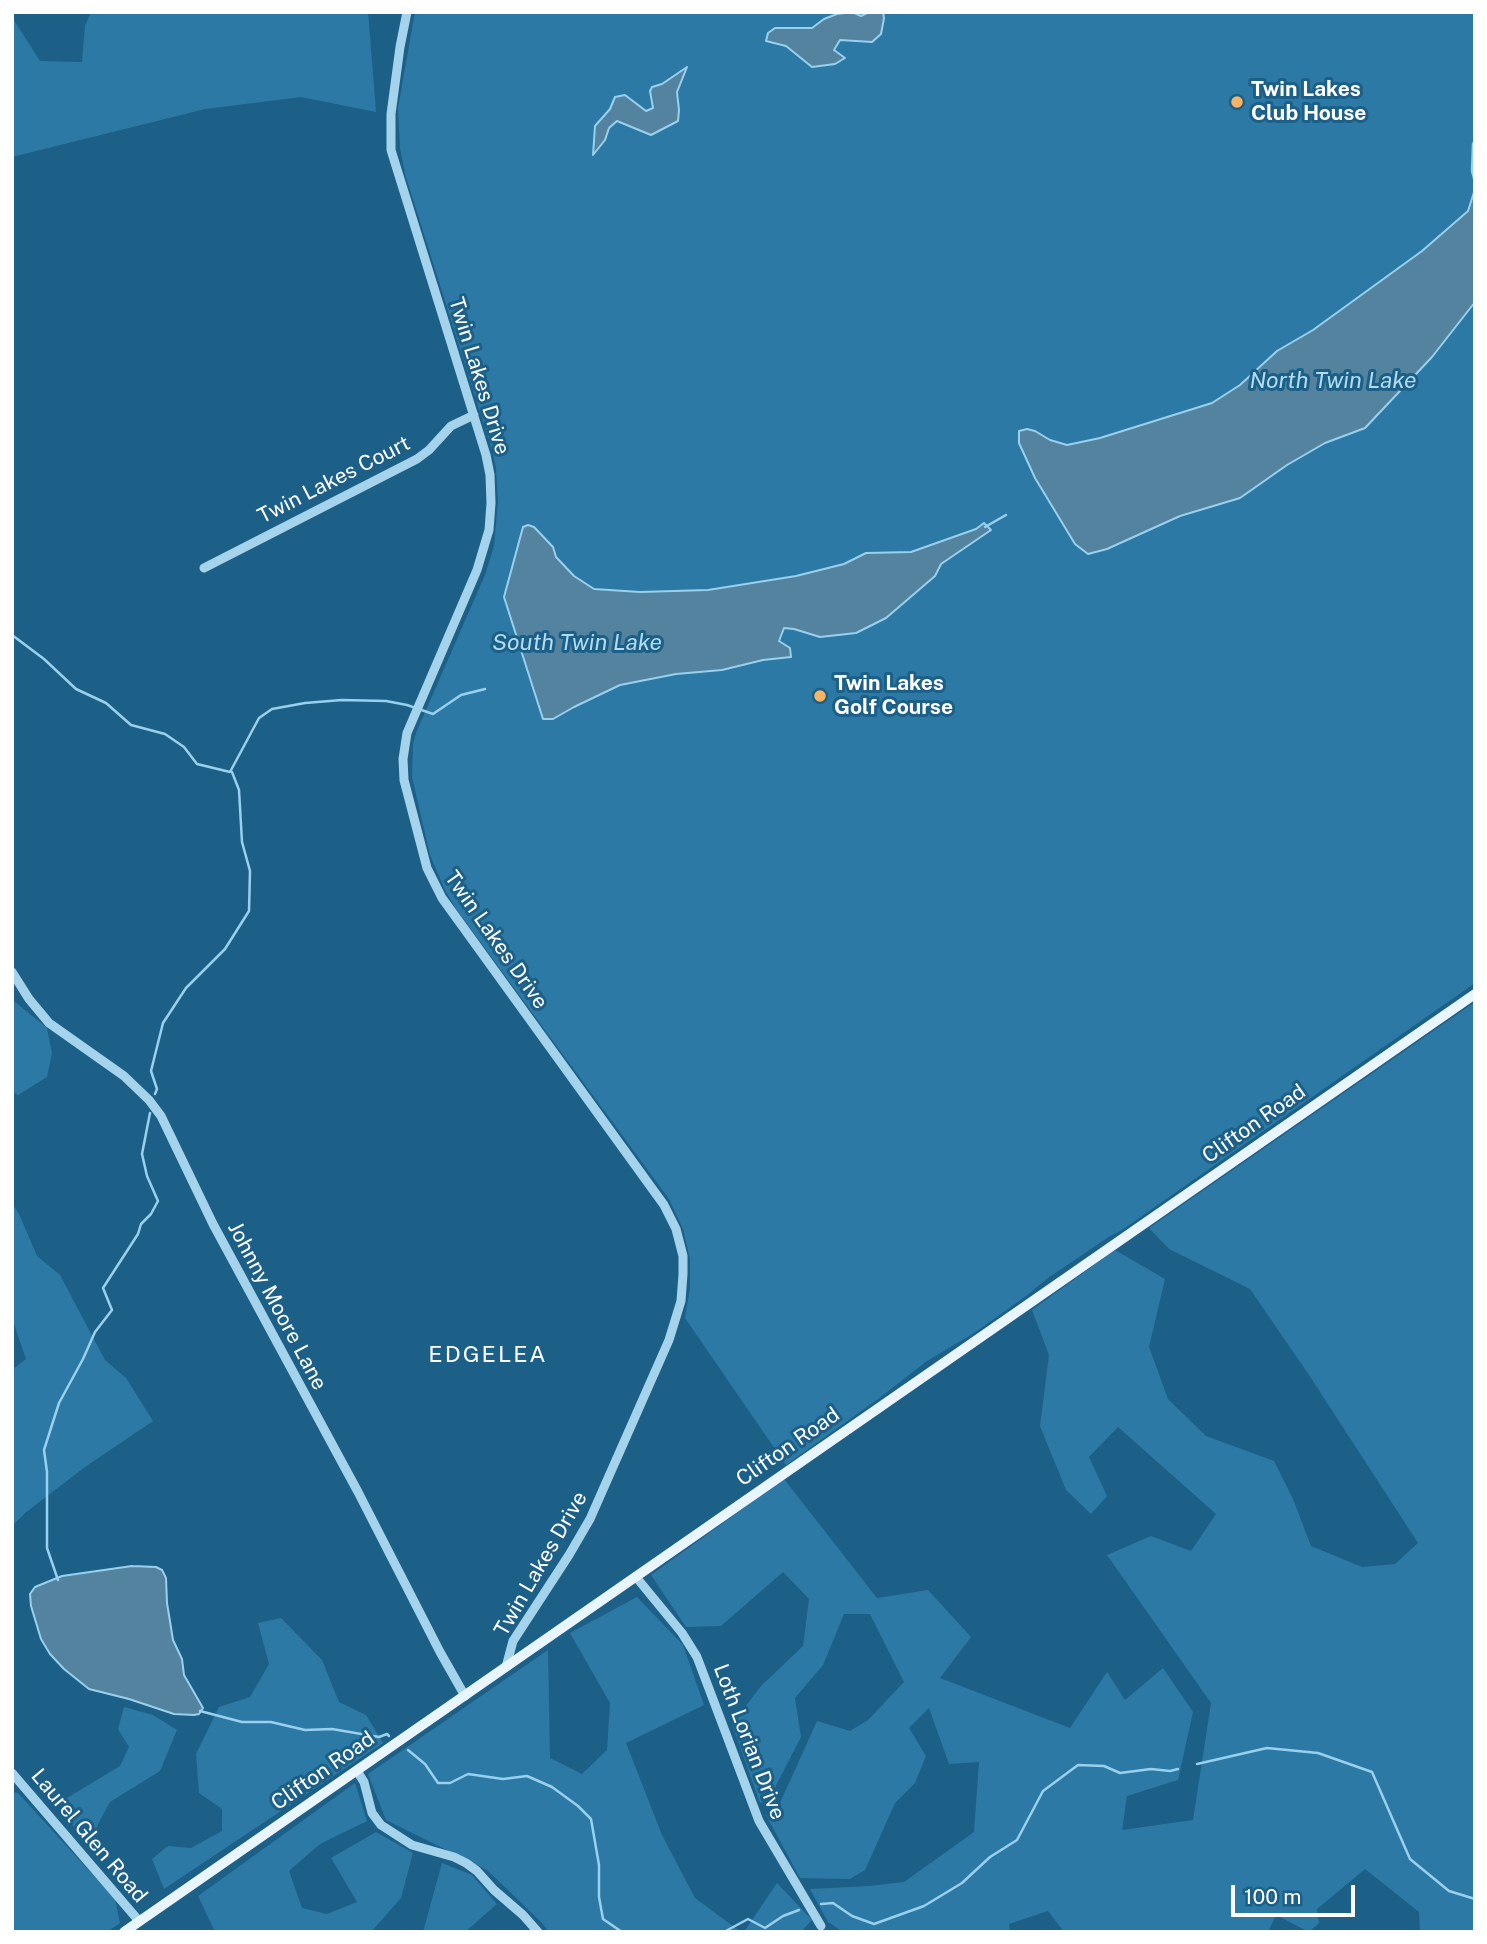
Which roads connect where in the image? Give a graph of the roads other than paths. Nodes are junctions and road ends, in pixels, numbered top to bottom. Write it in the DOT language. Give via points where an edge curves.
graph roads {
  1 [pos="407,12"];
  2 [pos="474,415"];
  3 [pos="205,568"];
  4 [pos="12,972"];
  5 [pos="1475,993"];
  6 [pos="636,1577"];
  7 [pos="506,1668"];
  8 [pos="465,1696"];
  9 [pos="357,1771"];
  10 [pos="12,1773"];
  11 [pos="139,1922"];
  12 [pos="821,1926"];
  13 [pos="124,1932"];
  14 [pos="538,1932"];
  1 -- 2 [label="street, Twin Lakes Drive" via="391,114 391,150"];
  2 -- 3 [label="street, Twin Lakes Court" via="451,426 417,459"];
  2 -- 7 [label="street, Twin Lakes Drive" via="490,475 489,530 470,588 413,717 402,769 433,881 664,1205 683,1256 681,1301 669,1340 590,1519 513,1642"];
  4 -- 8 [label="street, Johnny Moore Lane" via="49,1023 124,1076 160,1116"];
  5 -- 6 [label="main road, Clifton Road"];
  6 -- 7 [label="main road, Clifton Road"];
  6 -- 12 [label="street, Loth Lorian Drive" via="697,1657 760,1821"];
  7 -- 8 [label="main road, Clifton Road"];
  8 -- 9 [label="main road, Clifton Road"];
  9 -- 11 [label="main road, Clifton Road"];
  9 -- 14 [label="street" via="381,1825 412,1844 466,1863"];
  10 -- 11 [label="street, Laurel Glen Road"];
  11 -- 13 [label="main road, Clifton Road"];
}
